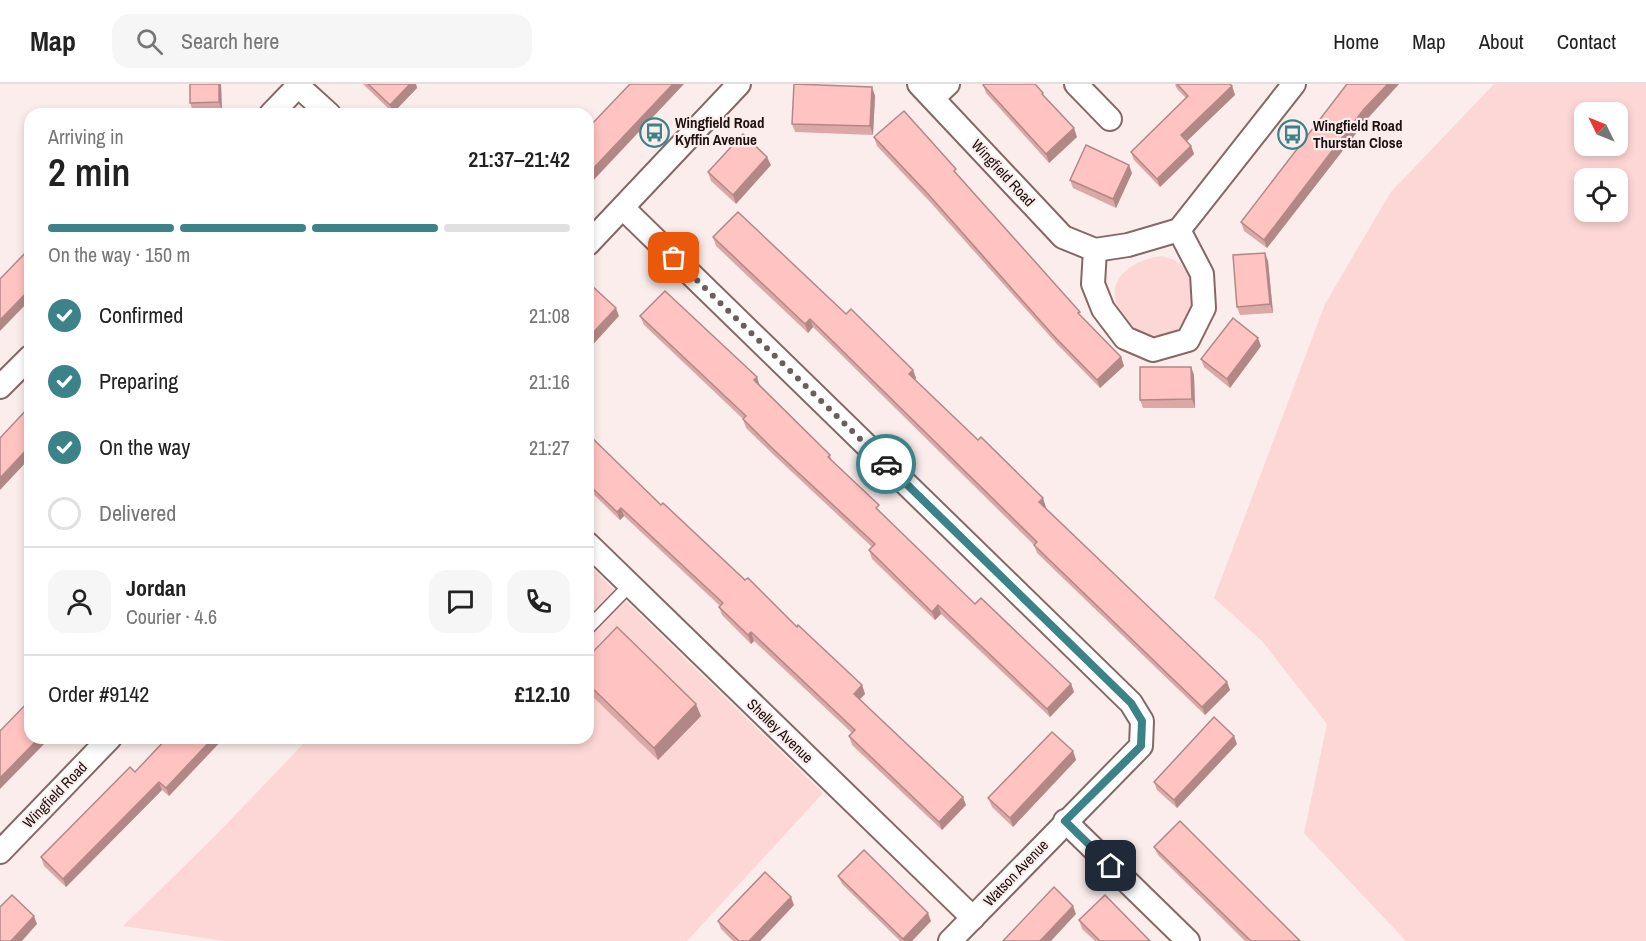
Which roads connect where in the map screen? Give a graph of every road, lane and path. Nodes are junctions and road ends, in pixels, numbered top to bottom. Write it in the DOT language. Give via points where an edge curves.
graph roads {
  1 [pos="739,84"];
  2 [pos="1076,84"];
  3 [pos="297,85"];
  4 [pos="1287,86"];
  5 [pos="933,89"];
  6 [pos="276,108"];
  7 [pos="322,108"];
  8 [pos="1110,119"];
  9 [pos="623,208"];
  10 [pos="1179,230"];
  11 [pos="594,238"];
  12 [pos="1095,250"];
  13 [pos="24,363"];
  14 [pos="0,387"];
  15 [pos="594,550"];
  16 [pos="630,585"];
  17 [pos="594,622"];
  18 [pos="104,744"];
  19 [pos="1065,821"];
  20 [pos="0,852"];
  21 [pos="973,918"];
  22 [pos="950,941"];
  23 [pos="1188,941"];
  1 -- 9 [label="street"];
  2 -- 8 [label="street"];
  3 -- 6 [label="street"];
  3 -- 7 [label="street"];
  4 -- 10 [label="street"];
  5 -- 12 [label="street, Wingfield Road" via="1063,237"];
  9 -- 11 [label="street"];
  9 -- 19 [label="street, Watson Avenue" via="1131,703 1142,721 1141,746"];
  10 -- 12 [label="street"];
  10 -- 12 [label="street" via="1202,274 1204,308 1188,340 1153,350 1125,338 1103,309 1092,284"];
  13 -- 14 [label="street"];
  15 -- 16 [label="street, Shelley Avenue"];
  16 -- 17 [label="lane"];
  16 -- 21 [label="street, Shelley Avenue"];
  18 -- 20 [label="street, Wingfield Road"];
  19 -- 21 [label="street, Watson Avenue"];
  19 -- 23 [label="street"];
  21 -- 22 [label="street, Watson Avenue"];
}
